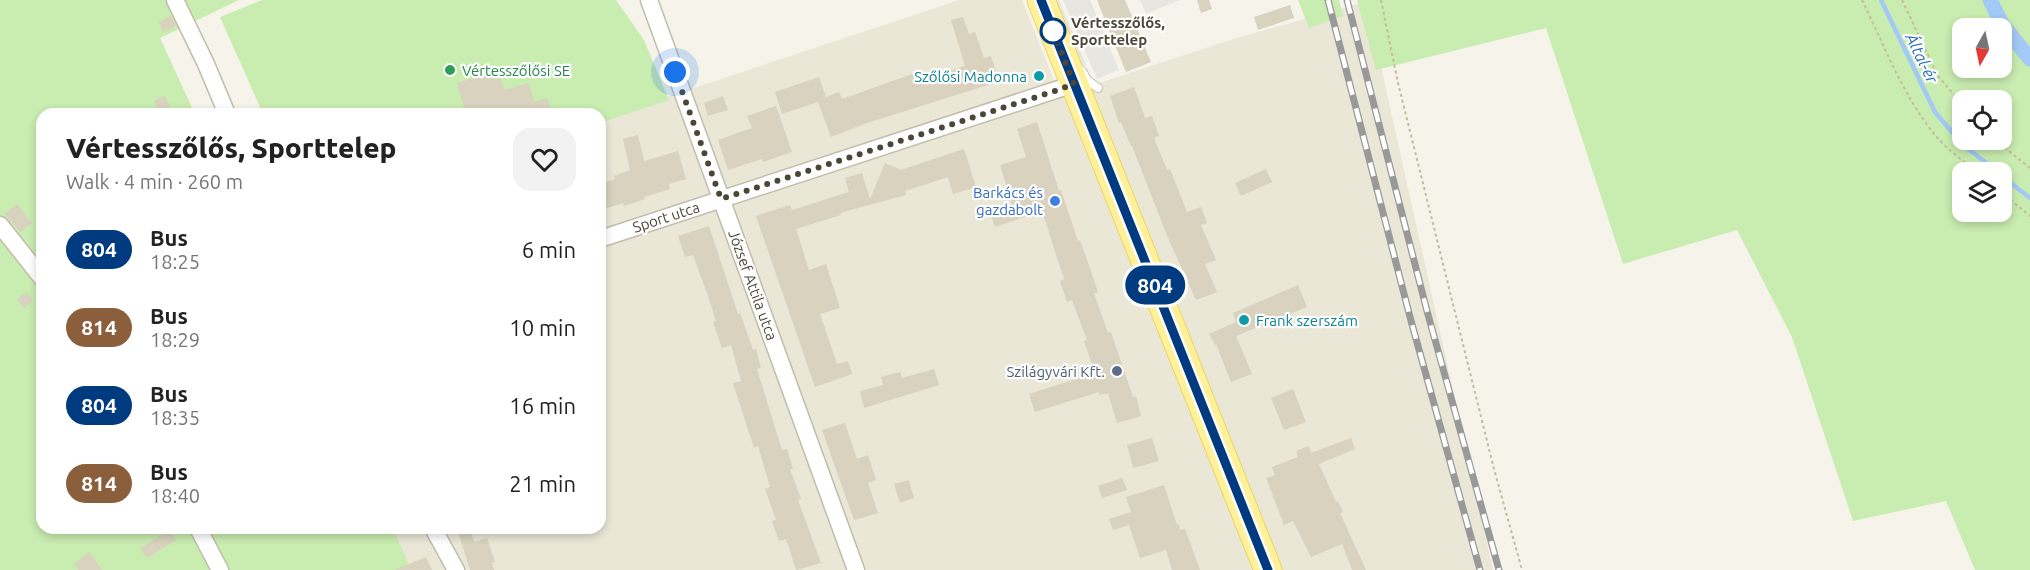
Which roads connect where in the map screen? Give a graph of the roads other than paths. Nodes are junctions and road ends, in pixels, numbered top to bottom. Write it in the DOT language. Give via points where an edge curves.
graph roads {
  1 [pos="175,0"];
  2 [pos="649,0"];
  3 [pos="1041,0"];
  4 [pos="1084,80"];
  5 [pos="224,108"];
  6 [pos="721,199"];
  7 [pos="0,225"];
  8 [pos="606,237"];
  9 [pos="36,270"];
  10 [pos="201,534"];
  11 [pos="436,534"];
  12 [pos="220,570"];
  13 [pos="456,570"];
  14 [pos="856,570"];
  15 [pos="1268,570"];
  1 -- 5 [label="street"];
  2 -- 6 [label="street, József Attila utca"];
  3 -- 4 [label="main road"];
  4 -- 6 [label="street, Sport utca"];
  4 -- 15 [label="main road"];
  6 -- 8 [label="street, Sport utca"];
  6 -- 14 [label="street, József Attila utca"];
  7 -- 9 [label="street"];
  10 -- 12 [label="street"];
  11 -- 13 [label="street"];
}
